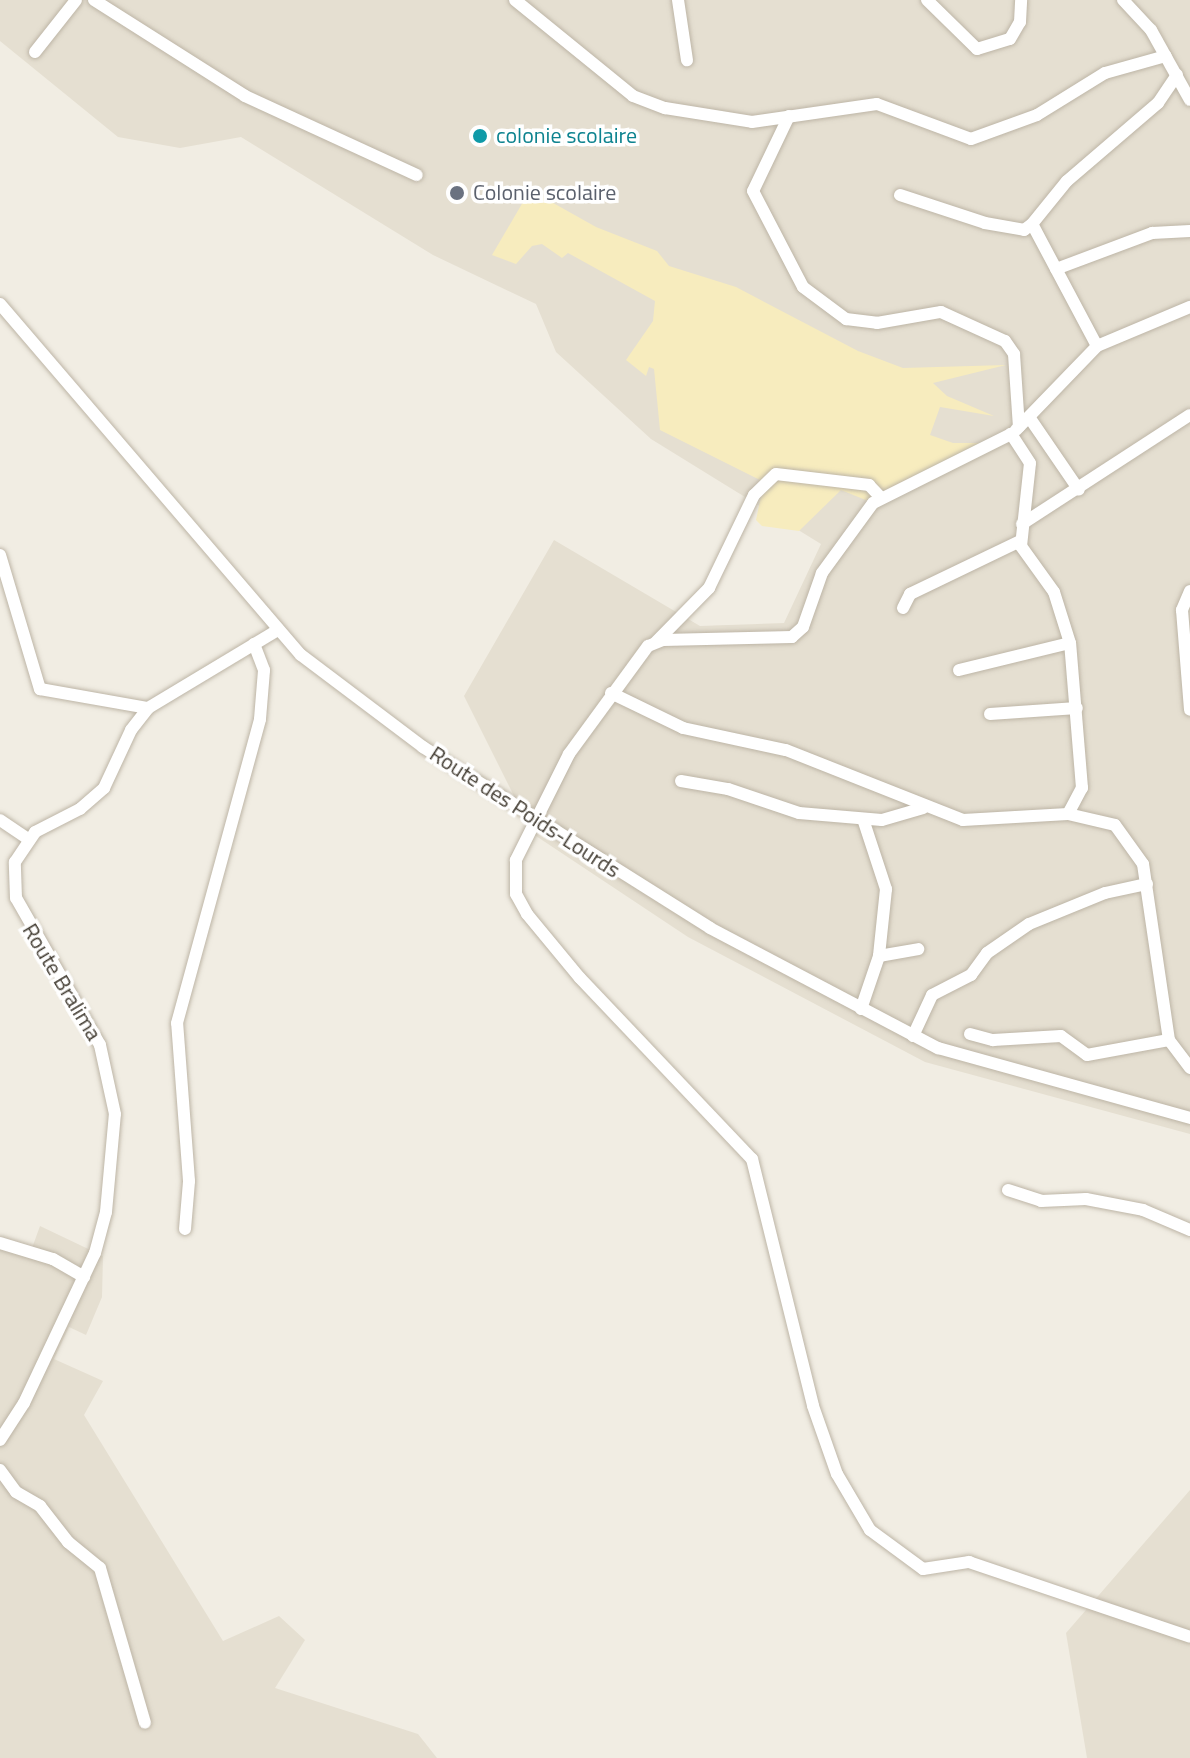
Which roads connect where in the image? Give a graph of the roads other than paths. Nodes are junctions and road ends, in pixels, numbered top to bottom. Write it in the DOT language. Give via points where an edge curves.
graph roads {
  1 [pos="76,0"];
  2 [pos="94,0"];
  3 [pos="515,0"];
  4 [pos="678,0"];
  5 [pos="927,0"];
  6 [pos="1021,0"];
  7 [pos="1123,0"];
  8 [pos="1151,30"];
  9 [pos="35,52"];
  10 [pos="1166,56"];
  11 [pos="1145,58"];
  12 [pos="687,60"];
  13 [pos="1177,75"];
  14 [pos="1189,96"];
  15 [pos="789,116"];
  16 [pos="417,175"];
  17 [pos="900,195"];
  18 [pos="1032,224"];
  19 [pos="1190,231"];
  20 [pos="1056,269"];
  21 [pos="0,304"];
  22 [pos="1190,307"];
  23 [pos="1097,346"];
  24 [pos="1190,415"];
  25 [pos="1020,426"];
  26 [pos="1079,490"];
  27 [pos="880,497"];
  28 [pos="1022,524"];
  29 [pos="1020,541"];
  30 [pos="0,555"];
  31 [pos="1190,591"];
  32 [pos="903,608"];
  33 [pos="278,630"];
  34 [pos="656,642"];
  35 [pos="1070,643"];
  36 [pos="254,644"];
  37 [pos="959,670"];
  38 [pos="611,693"];
  39 [pos="148,708"];
  40 [pos="1077,708"];
  41 [pos="1190,710"];
  42 [pos="990,714"];
  43 [pos="681,781"];
  44 [pos="923,808"];
  45 [pos="1068,814"];
  46 [pos="863,819"];
  47 [pos="0,820"];
  48 [pos="538,820"];
  49 [pos="28,839"];
  50 [pos="6,882"];
  51 [pos="1147,884"];
  52 [pos="918,949"];
  53 [pos="879,956"];
  54 [pos="861,1009"];
  55 [pos="970,1034"];
  56 [pos="913,1036"];
  57 [pos="1169,1040"];
  58 [pos="1190,1068"];
  59 [pos="1190,1118"];
  60 [pos="1008,1190"];
  61 [pos="185,1229"];
  62 [pos="1190,1230"];
  63 [pos="0,1243"];
  64 [pos="84,1277"];
  65 [pos="0,1440"];
  66 [pos="0,1470"];
  67 [pos="1190,1637"];
  68 [pos="145,1723"];
  1 -- 9 [label="street"];
  2 -- 16 [label="street" via="245,96"];
  3 -- 15 [label="street" via="633,96 665,108 745,121"];
  4 -- 12 [label="street"];
  5 -- 6 [label="street" via="977,49 998,46 1014,34"];
  7 -- 8 [label="street"];
  8 -- 10 [label="street"];
  8 -- 11 [label="street"];
  10 -- 11 [label="street"];
  10 -- 13 [label="street"];
  11 -- 15 [label="street" via="1085,82 1024,121 971,139 882,104"];
  13 -- 14 [label="street"];
  13 -- 18 [label="street" via="1158,103 1067,181"];
  15 -- 25 [label="street" via="753,191 803,287 846,319 877,323 941,312 992,333 1014,354"];
  17 -- 18 [label="street" via="985,223 1024,230"];
  18 -- 20 [label="street"];
  19 -- 20 [label="street" via="1152,233"];
  20 -- 23 [label="street"];
  21 -- 33 [label="street, Route des Poids-Lourds"];
  22 -- 23 [label="street"];
  23 -- 25 [label="street"];
  24 -- 26 [label="street" via="1130,450"];
  25 -- 26 [label="street"];
  25 -- 27 [label="street"];
  25 -- 28 [label="street" via="1030,463"];
  26 -- 28 [label="street"];
  27 -- 34 [label="street" via="822,573 803,627 792,637"];
  27 -- 34 [label="street" via="869,485 776,474 754,495 709,588"];
  28 -- 29 [label="street"];
  29 -- 32 [label="street" via="910,594"];
  29 -- 35 [label="street" via="1054,592"];
  30 -- 39 [label="street" via="40,689"];
  31 -- 41 [label="street" via="1182,610"];
  33 -- 36 [label="street"];
  33 -- 48 [label="street, Route des Poids-Lourds" via="353,698"];
  34 -- 38 [label="street"];
  35 -- 37 [label="street"];
  35 -- 40 [label="street"];
  36 -- 39 [label="street"];
  36 -- 61 [label="street" via="264,670 260,719 177,1023 189,1181"];
  38 -- 44 [label="street" via="692,731 767,744 872,780"];
  38 -- 48 [label="street" via="569,754"];
  39 -- 49 [label="street" via="131,730 104,788 80,809"];
  40 -- 42 [label="street"];
  40 -- 45 [label="street" via="1082,788"];
  43 -- 46 [label="street" via="728,789 799,813"];
  44 -- 45 [label="street" via="973,822"];
  44 -- 46 [label="street" via="894,819"];
  45 -- 51 [label="street" via="1115,825 1139,853"];
  46 -- 53 [label="street" via="886,889"];
  47 -- 49 [label="street"];
  48 -- 54 [label="street, Route des Poids-Lourds" via="710,928"];
  48 -- 67 [label="street" via="514,866 521,905 589,987 755,1166 813,1406 834,1466 865,1524 923,1569 969,1562"];
  49 -- 50 [label="street, Route Bralima"];
  50 -- 64 [label="street, Route Bralima" via="100,1045 111,1078 113,1165 106,1212"];
  51 -- 56 [label="street" via="1105,893 1029,924 987,953 971,975 932,995"];
  51 -- 57 [label="street"];
  52 -- 53 [label="street"];
  53 -- 54 [label="street"];
  54 -- 56 [label="street, Route des Poids-Lourds"];
  55 -- 57 [label="street" via="993,1040 1061,1036 1087,1055"];
  56 -- 59 [label="street, Route des Poids-Lourds" via="989,1067"];
  57 -- 58 [label="street"];
  60 -- 62 [label="street" via="1041,1201 1086,1199 1143,1210"];
  63 -- 64 [label="street" via="53,1259"];
  64 -- 65 [label="street, Route Bralima" via="24,1403"];
  66 -- 68 [label="street" via="16,1492 40,1506 68,1542 100,1568"];
}
